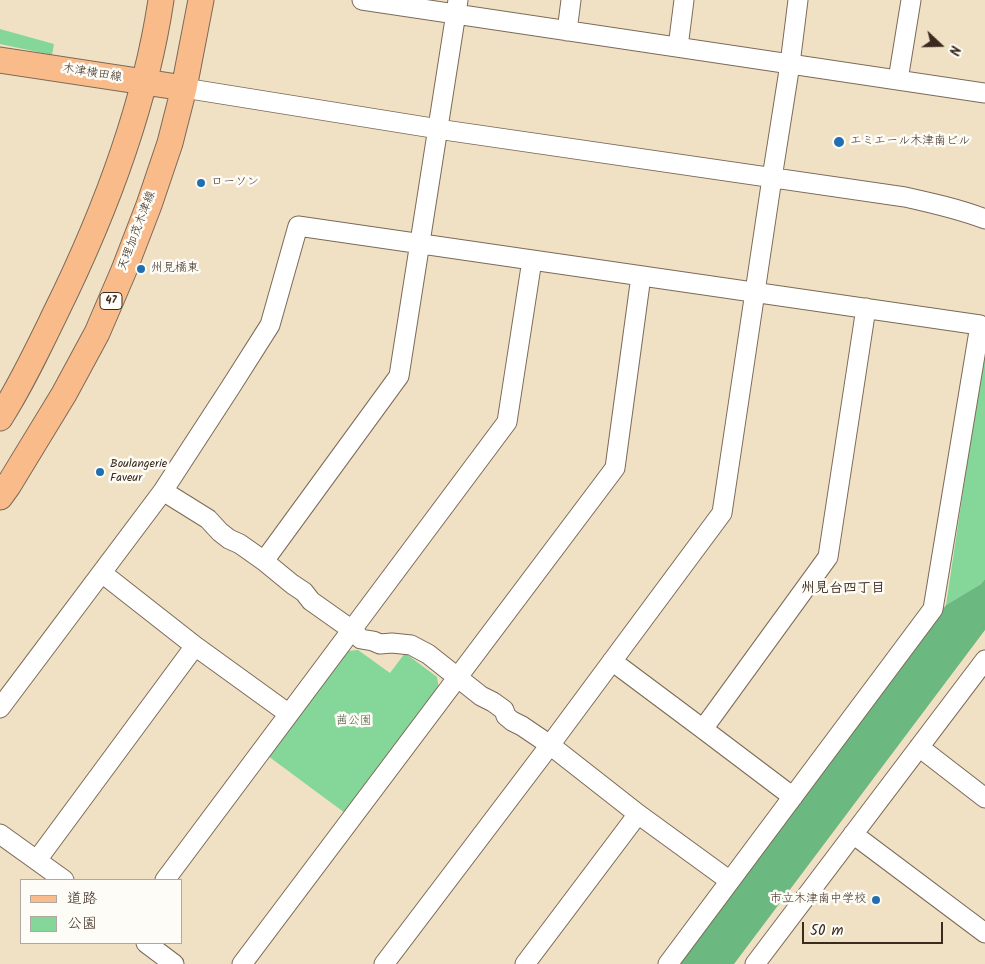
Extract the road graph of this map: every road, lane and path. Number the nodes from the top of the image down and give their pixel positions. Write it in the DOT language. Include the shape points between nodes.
graph roads {
  1 [pos="161,0"];
  2 [pos="201,0"];
  3 [pos="362,0"];
  4 [pos="571,0"];
  5 [pos="684,0"];
  6 [pos="798,0"];
  7 [pos="911,0"];
  8 [pos="457,7"];
  9 [pos="567,31"];
  10 [pos="678,47"];
  11 [pos="0,60"];
  12 [pos="790,64"];
  13 [pos="898,80"];
  14 [pos="144,83"];
  15 [pos="184,88"];
  16 [pos="985,93"];
  17 [pos="438,129"];
  18 [pos="772,178"];
  19 [pos="985,219"];
  20 [pos="420,243"];
  21 [pos="532,260"];
  22 [pos="641,276"];
  23 [pos="755,292"];
  24 [pos="866,308"];
  25 [pos="0,418"];
  26 [pos="163,491"];
  27 [pos="0,497"];
  28 [pos="264,561"];
  29 [pos="102,572"];
  30 [pos="352,630"];
  31 [pos="195,646"];
  32 [pos="985,660"];
  33 [pos="612,662"];
  34 [pos="458,678"];
  35 [pos="0,708"];
  36 [pos="289,714"];
  37 [pos="703,729"];
  38 [pos="550,745"];
  39 [pos="919,747"];
  40 [pos="793,797"];
  41 [pos="985,798"];
  42 [pos="638,814"];
  43 [pos="0,834"];
  44 [pos="854,834"];
  45 [pos="37,860"];
  46 [pos="63,879"];
  47 [pos="166,879"];
  48 [pos="730,881"];
  49 [pos="985,933"];
  50 [pos="147,944"];
  51 [pos="174,964"];
  52 [pos="242,964"];
  53 [pos="384,964"];
  54 [pos="526,964"];
  55 [pos="668,964"];
  56 [pos="755,964"];
  1 -- 14 [label="main road"];
  2 -- 15 [label="main road, 天理加茂木津線 / 47"];
  3 -- 8 [label="street"];
  4 -- 9 [label="street"];
  5 -- 10 [label="street"];
  6 -- 12 [label="street"];
  7 -- 13 [label="street"];
  8 -- 9 [label="street"];
  8 -- 17 [label="street"];
  9 -- 10 [label="street"];
  10 -- 12 [label="street"];
  11 -- 14 [label="main road, 木津横田線"];
  12 -- 13 [label="street"];
  12 -- 18 [label="street"];
  13 -- 16 [label="street"];
  14 -- 15 [label="main road, 木津横田線"];
  14 -- 25 [label="main road" via="131,128 88,244 46,334"];
  15 -- 17 [label="street"];
  15 -- 27 [label="main road, 天理加茂木津線 / 47" via="152,196 97,333 64,394"];
  17 -- 18 [label="street"];
  17 -- 20 [label="street"];
  18 -- 19 [label="street" via="904,197"];
  18 -- 23 [label="street"];
  20 -- 21 [label="street"];
  20 -- 26 [label="street" via="298,226 270,325"];
  20 -- 28 [label="street" via="399,376"];
  21 -- 22 [label="street"];
  21 -- 30 [label="street" via="507,422"];
  22 -- 23 [label="street"];
  22 -- 34 [label="street" via="615,468"];
  23 -- 24 [label="street"];
  23 -- 33 [label="street" via="722,513"];
  24 -- 37 [label="street" via="828,557"];
  24 -- 40 [label="street" via="980,325 933,609"];
  26 -- 28 [label="street" via="208,519 229,539"];
  26 -- 29 [label="street"];
  28 -- 30 [label="street"];
  29 -- 31 [label="street"];
  29 -- 35 [label="street"];
  30 -- 34 [label="street" via="361,639 380,644 411,645"];
  30 -- 36 [label="street"];
  31 -- 36 [label="street"];
  31 -- 45 [label="street"];
  32 -- 39 [label="street"];
  33 -- 37 [label="street"];
  33 -- 38 [label="street"];
  34 -- 38 [label="street" via="494,702 512,721"];
  34 -- 52 [label="street"];
  36 -- 47 [label="street"];
  37 -- 40 [label="street"];
  38 -- 42 [label="street"];
  38 -- 53 [label="street"];
  39 -- 41 [label="street"];
  39 -- 44 [label="street"];
  40 -- 48 [label="street"];
  42 -- 48 [label="street"];
  42 -- 54 [label="street"];
  43 -- 45 [label="street"];
  44 -- 49 [label="street"];
  44 -- 56 [label="street"];
  45 -- 46 [label="street"];
  48 -- 55 [label="street"];
  50 -- 51 [label="street"];
}
